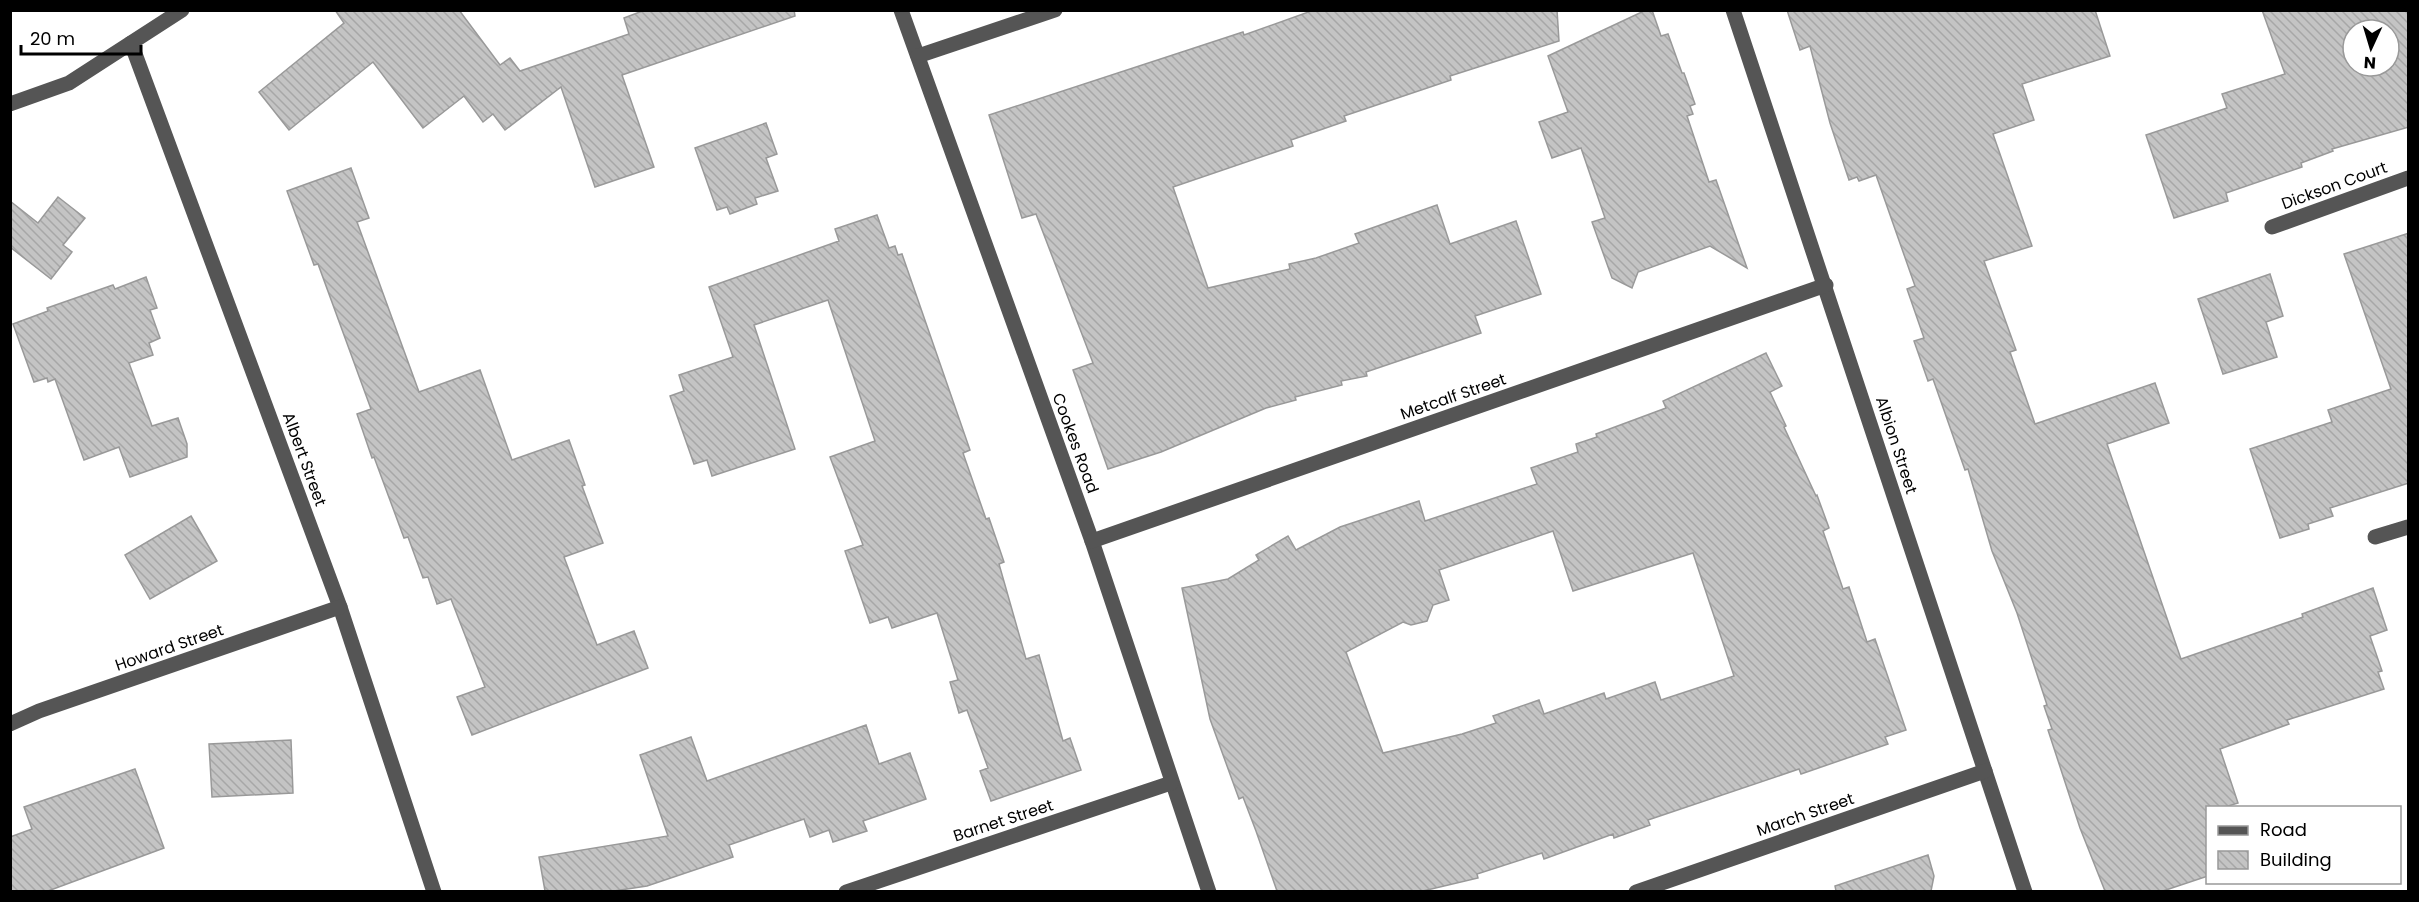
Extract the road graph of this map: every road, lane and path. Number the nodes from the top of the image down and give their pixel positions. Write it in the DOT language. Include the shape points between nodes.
graph roads {
  1 [pos="182,10"];
  2 [pos="901,10"];
  3 [pos="1055,10"];
  4 [pos="1733,10"];
  5 [pos="131,43"];
  6 [pos="918,56"];
  7 [pos="10,104"];
  8 [pos="2409,178"];
  9 [pos="2272,227"];
  10 [pos="1826,285"];
  11 [pos="2409,527"];
  12 [pos="2375,537"];
  13 [pos="1092,541"];
  14 [pos="340,607"];
  15 [pos="10,724"];
  16 [pos="1985,771"];
  17 [pos="1171,783"];
  18 [pos="434,891"];
  19 [pos="846,891"];
  20 [pos="1209,891"];
  21 [pos="1636,891"];
  22 [pos="2025,891"];
  1 -- 5 [label="street"];
  2 -- 6 [label="street, Cookes Road"];
  3 -- 6 [label="street"];
  4 -- 10 [label="street, Albion Street"];
  5 -- 7 [label="street" via="69,82"];
  5 -- 14 [label="street, Albert Street"];
  6 -- 13 [label="street, Cookes Road"];
  8 -- 9 [label="street, Dickson Court"];
  10 -- 13 [label="street, Metcalf Street"];
  10 -- 16 [label="street, Albion Street"];
  11 -- 12 [label="street"];
  13 -- 17 [label="street, Cookes Road"];
  14 -- 15 [label="street, Howard Street"];
  14 -- 18 [label="street, Albert Street"];
  16 -- 21 [label="street, March Street"];
  16 -- 22 [label="street, Albion Street"];
  17 -- 19 [label="street, Barnet Street"];
  17 -- 20 [label="street, Cookes Road"];
}
